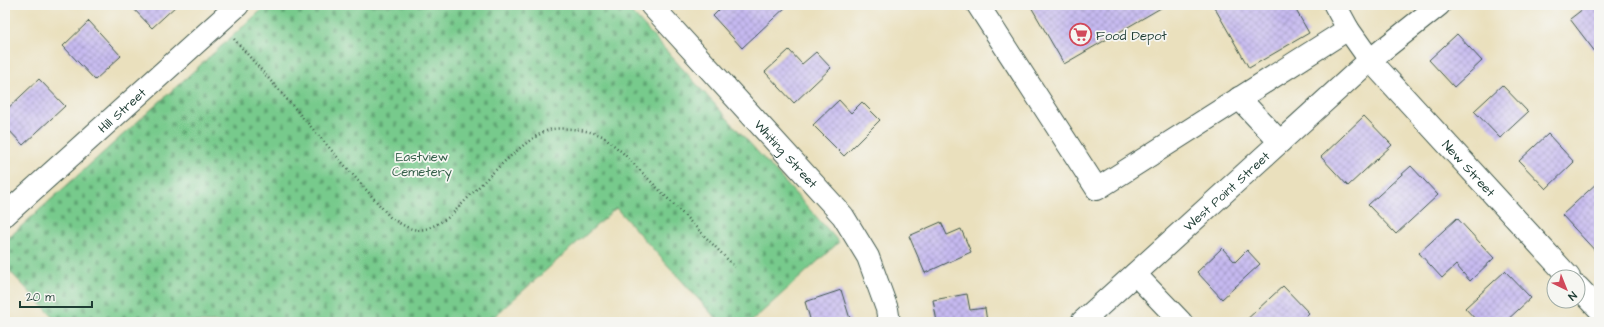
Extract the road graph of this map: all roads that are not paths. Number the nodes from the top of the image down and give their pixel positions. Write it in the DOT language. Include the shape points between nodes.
graph roads {
  1 [pos="238,5"];
  2 [pos="651,5"];
  3 [pos="978,5"];
  4 [pos="1334,5"];
  5 [pos="1439,5"];
  6 [pos="1348,29"];
  7 [pos="1370,60"];
  8 [pos="1239,98"];
  9 [pos="1280,142"];
  10 [pos="5,215"];
  11 [pos="1562,269"];
  12 [pos="1135,274"];
  13 [pos="1586,295"];
  14 [pos="1599,309"];
  15 [pos="889,322"];
  16 [pos="1082,322"];
  17 [pos="1181,322"];
  1 -- 10 [label="street, Hill Street"];
  2 -- 15 [label="street, Whiting Street" via="843,216 868,257 887,309"];
  3 -- 8 [label="street" via="1097,189"];
  4 -- 6 [label="street, New Street"];
  5 -- 7 [label="street, West Point Street"];
  6 -- 7 [label="street, New Street"];
  6 -- 8 [label="street"];
  7 -- 9 [label="street, West Point Street"];
  7 -- 11 [label="street, New Street"];
  8 -- 9 [label="street"];
  9 -- 12 [label="street, West Point Street"];
  12 -- 16 [label="street, West Point Street"];
  12 -- 17 [label="street"];
  13 -- 14 [label="street"];
}
